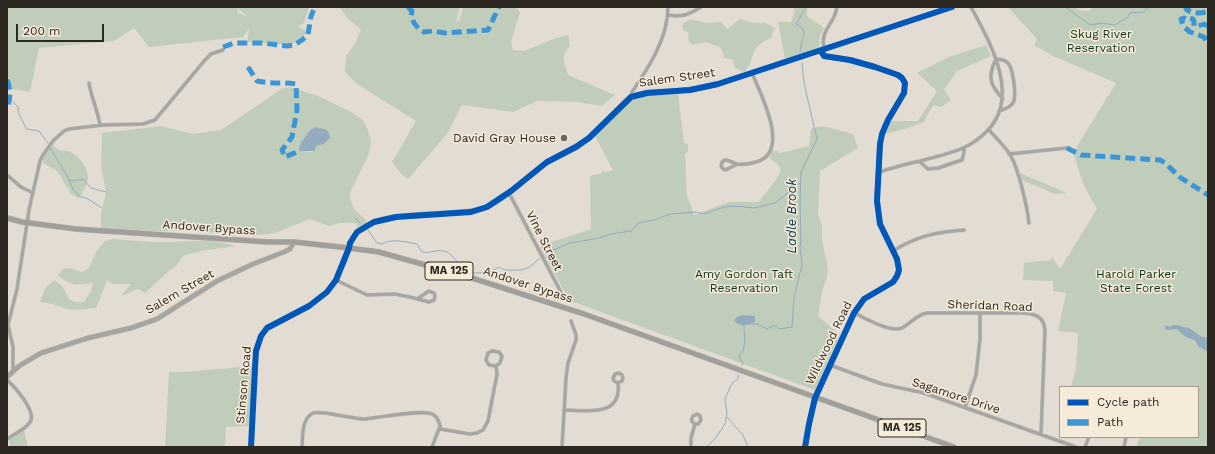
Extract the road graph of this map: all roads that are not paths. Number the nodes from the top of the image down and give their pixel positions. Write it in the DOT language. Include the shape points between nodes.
graph roads {
  1 [pos="668,7"];
  2 [pos="701,7"];
  3 [pos="838,7"];
  4 [pos="952,7"];
  5 [pos="971,7"];
  6 [pos="668,15"];
  7 [pos="223,50"];
  8 [pos="822,50"];
  9 [pos="996,59"];
  10 [pos="752,73"];
  11 [pos="89,83"];
  12 [pos="631,97"];
  13 [pos="1002,99"];
  14 [pos="999,111"];
  15 [pos="100,125"];
  16 [pos="989,130"];
  17 [pos="964,148"];
  18 [pos="1067,148"];
  19 [pos="1009,154"];
  20 [pos="919,161"];
  21 [pos="737,164"];
  22 [pos="879,172"];
  23 [pos="7,175"];
  24 [pos="33,193"];
  25 [pos="509,193"];
  26 [pos="7,218"];
  27 [pos="27,223"];
  28 [pos="1029,223"];
  29 [pos="964,230"];
  30 [pos="294,242"];
  31 [pos="350,248"];
  32 [pos="893,251"];
  33 [pos="336,280"];
  34 [pos="564,298"];
  35 [pos="417,299"];
  36 [pos="854,313"];
  37 [pos="980,313"];
  38 [pos="571,320"];
  39 [pos="830,365"];
  40 [pos="496,366"];
  41 [pos="13,371"];
  42 [pos="7,377"];
  43 [pos="7,380"];
  44 [pos="618,383"];
  45 [pos="815,398"];
  46 [pos="965,407"];
  47 [pos="564,410"];
  48 [pos="694,424"];
  49 [pos="440,429"];
  50 [pos="1041,434"];
  51 [pos="7,439"];
  52 [pos="251,447"];
  53 [pos="302,447"];
  54 [pos="432,447"];
  55 [pos="562,447"];
  56 [pos="691,447"];
  57 [pos="805,447"];
  58 [pos="954,447"];
  59 [pos="1076,447"];
  1 -- 6 [label="street"];
  2 -- 6 [label="street" via="686,16"];
  3 -- 8 [label="street" via="824,34"];
  4 -- 8 [label="street, Salem Street"];
  5 -- 9 [label="street"];
  6 -- 12 [label="street" via="654,58"];
  7 -- 15 [label="street" via="207,58 155,120 143,124"];
  8 -- 10 [label="street, Salem Street"];
  8 -- 22 [label="street, Wildwood Road" via="824,56 850,60 894,73 904,80 904,93 882,134"];
  9 -- 13 [label="street" via="1002,78"];
  9 -- 13 [label="street" via="991,70 991,81"];
  9 -- 14 [label="street" via="1005,61 1010,66 1015,93 1012,104"];
  10 -- 12 [label="street, Salem Street" via="702,88 647,92"];
  10 -- 21 [label="street" via="769,117 772,144 769,153 761,160"];
  11 -- 15 [label="street"];
  12 -- 25 [label="street, Salem Street" via="589,138 547,162"];
  13 -- 14 [label="street"];
  14 -- 16 [label="street"];
  15 -- 24 [label="street" via="69,129 56,137 42,157"];
  16 -- 17 [label="street"];
  16 -- 19 [label="street"];
  17 -- 20 [label="street"];
  17 -- 20 [label="street" via="964,155 960,161 938,168 928,169"];
  18 -- 19 [label="street"];
  19 -- 28 [label="street" via="1023,194"];
  20 -- 22 [label="street"];
  21 -- 21 [label="street" via="726,159 721,164 726,170"];
  22 -- 32 [label="street, Wildwood Road" via="878,216"];
  23 -- 24 [label="street"];
  24 -- 27 [label="street"];
  25 -- 31 [label="street, Salem Street" via="487,207 470,212 400,216 374,222 357,232 350,243"];
  25 -- 34 [label="street, Vine Street"];
  26 -- 27 [label="main road, Andover Bypass / MA 125"];
  27 -- 30 [label="main road, Andover Bypass / MA 125" via="84,230"];
  27 -- 41 [label="street" via="17,289 8,325 13,347"];
  29 -- 32 [label="street" via="922,236"];
  30 -- 31 [label="main road, Andover Bypass / MA 125"];
  30 -- 41 [label="street, Salem Street" via="290,249 218,281 157,319 48,350 34,356"];
  31 -- 33 [label="street, Stinson Road"];
  31 -- 45 [label="main road, Andover Bypass / MA 125" via="396,256 497,285"];
  32 -- 36 [label="street, Wildwood Road" via="899,273 895,279 864,299"];
  33 -- 35 [label="street" via="367,296 395,294"];
  33 -- 52 [label="street, Stinson Road" via="327,292 309,306 267,328 261,336 256,357"];
  35 -- 35 [label="street" via="428,292 433,292 435,296 431,302"];
  36 -- 37 [label="street, Sheridan Road" via="887,328 896,329 902,328 924,313"];
  36 -- 39 [label="street, Wildwood Road"];
  37 -- 46 [label="street" via="976,375"];
  37 -- 50 [label="street, Sheridan Road" via="1034,314 1044,323"];
  38 -- 47 [label="street" via="576,340 566,373"];
  39 -- 45 [label="street, Wildwood Road"];
  39 -- 46 [label="street, Sagamore Drive" via="882,384 916,391"];
  40 -- 40 [label="street" via="490,365 486,360 492,350 502,356"];
  40 -- 49 [label="street" via="488,421 483,430 470,434"];
  41 -- 42 [label="street, Salem Street"];
  43 -- 51 [label="street" via="22,397 32,419 28,425"];
  44 -- 47 [label="street" via="616,398 608,408"];
  45 -- 57 [label="street, Wildwood Road"];
  45 -- 58 [label="main road, Andover Bypass / MA 125"];
  46 -- 50 [label="street, Sagamore Drive"];
  47 -- 55 [label="street"];
  48 -- 56 [label="street"];
  49 -- 53 [label="street" via="438,419 428,413 364,419 317,412 310,415 306,421"];
  49 -- 54 [label="street"];
  50 -- 59 [label="street, Sagamore Drive"];
}
